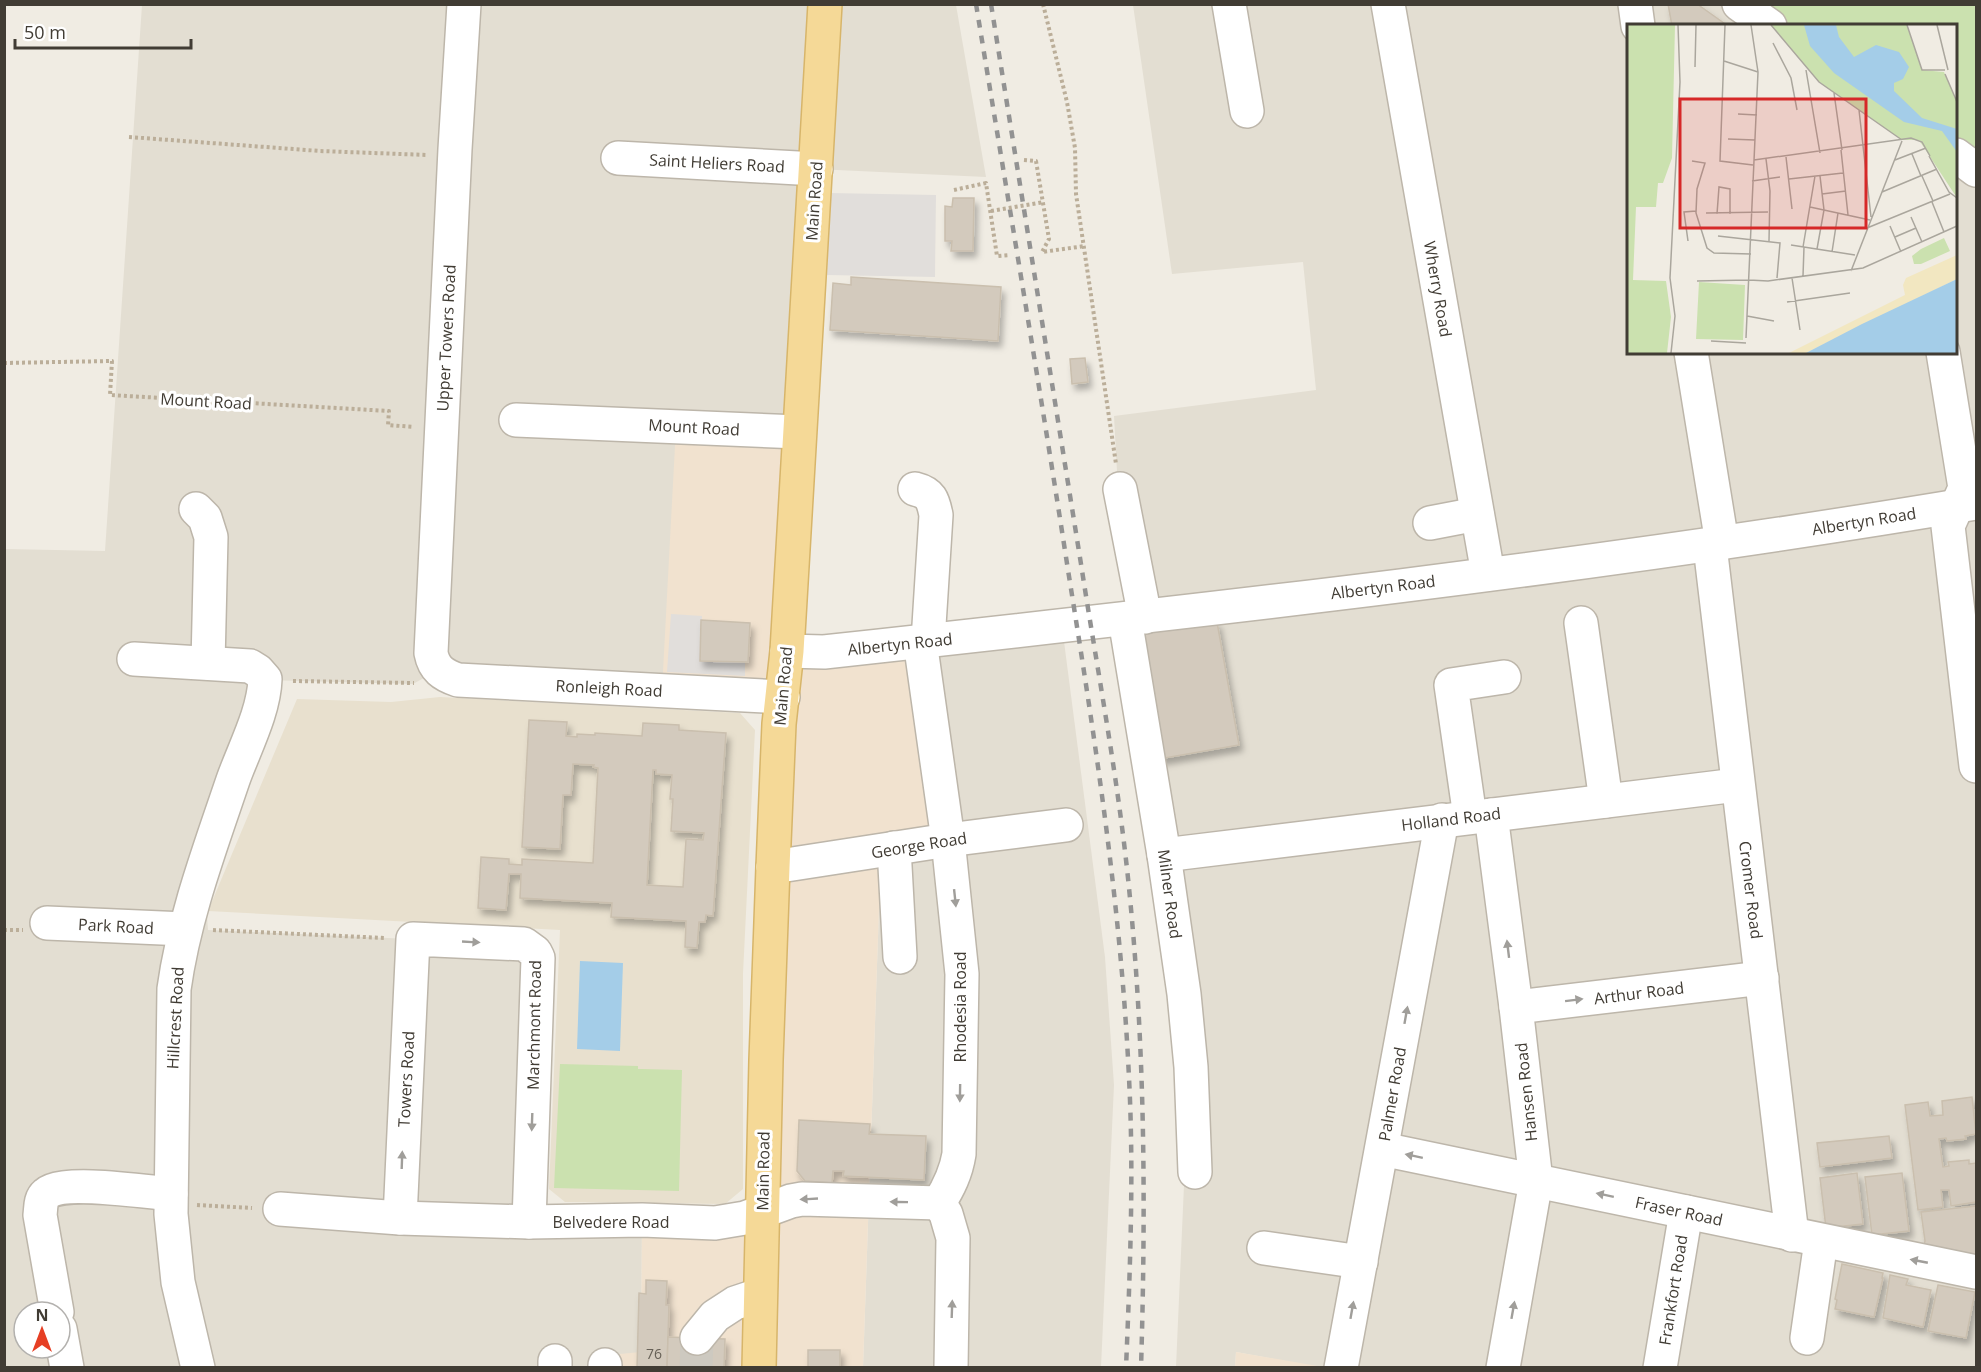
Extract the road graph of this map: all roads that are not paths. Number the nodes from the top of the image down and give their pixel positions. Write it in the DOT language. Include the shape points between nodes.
graph roads {
  1 [pos="464,4"];
  2 [pos="825,4"];
  3 [pos="1228,4"];
  4 [pos="1388,4"];
  5 [pos="1635,4"];
  6 [pos="1739,4"];
  7 [pos="1638,24"];
  8 [pos="1767,24"];
  9 [pos="1247,111"];
  10 [pos="1957,156"];
  11 [pos="618,158"];
  12 [pos="816,168"];
  13 [pos="1977,170"];
  14 [pos="1691,354"];
  15 [pos="1943,354"];
  16 [pos="516,420"];
  17 [pos="799,432"];
  18 [pos="915,489"];
  19 [pos="1120,489"];
  20 [pos="1967,504"];
  21 [pos="196,509"];
  22 [pos="1477,514"];
  23 [pos="1430,523"];
  24 [pos="1716,544"];
  25 [pos="1488,574"];
  26 [pos="1966,581"];
  27 [pos="1135,618"];
  28 [pos="1581,623"];
  29 [pos="924,641"];
  30 [pos="787,651"];
  31 [pos="134,659"];
  32 [pos="208,663"];
  33 [pos="428,676"];
  34 [pos="1504,677"];
  35 [pos="783,697"];
  36 [pos="1977,766"];
  37 [pos="1737,785"];
  38 [pos="1606,801"];
  39 [pos="1468,817"];
  40 [pos="1066,825"];
  41 [pos="948,840"];
  42 [pos="894,848"];
  43 [pos="1164,855"];
  44 [pos="773,867"];
  45 [pos="187,922"];
  46 [pos="47,923"];
  47 [pos="413,939"];
  48 [pos="900,957"];
  49 [pos="1762,978"];
  50 [pos="1516,1007"];
  51 [pos="1382,1149"];
  52 [pos="1196,1172"];
  53 [pos="1536,1181"];
  54 [pos="171,1194"];
  55 [pos="939,1203"];
  56 [pos="280,1209"];
  57 [pos="762,1211"];
  58 [pos="1686,1212"];
  59 [pos="400,1218"];
  60 [pos="529,1222"];
  61 [pos="1807,1238"];
  62 [pos="1264,1248"];
  63 [pos="1361,1262"];
  64 [pos="1977,1272"];
  65 [pos="759,1295"];
  66 [pos="55,1300"];
  67 [pos="697,1338"];
  68 [pos="1807,1338"];
  69 [pos="198,1368"];
  70 [pos="759,1368"];
  71 [pos="951,1368"];
  72 [pos="1341,1368"];
  73 [pos="1503,1368"];
  74 [pos="1660,1368"];
  1 -- 33 [label="street, Upper Towers Road" via="432,660"];
  2 -- 12 [label="main road, Main Road"];
  3 -- 9 [label="street"];
  4 -- 22 [label="street, Wherry Road"];
  5 -- 7 [label="street"];
  6 -- 8 [label="street"];
  10 -- 13 [label="street"];
  11 -- 12 [label="street, Saint Heliers Road"];
  12 -- 17 [label="main road, Main Road" via="821,203 819,248"];
  14 -- 24 [label="street, Cromer Road"];
  15 -- 20 [label="street"];
  16 -- 17 [label="street, Mount Road"];
  17 -- 30 [label="main road, Main Road"];
  18 -- 29 [label="street, Rhodesia Road" via="931,497 936,515"];
  19 -- 27 [label="street, Milner Road"];
  20 -- 24 [label="street, Albertyn Road"];
  20 -- 26 [label="street" via="1948,526"];
  21 -- 32 [label="street" via="205,518 211,537"];
  22 -- 23 [label="street"];
  22 -- 25 [label="street, Wherry Road"];
  24 -- 25 [label="street, Albertyn Road"];
  24 -- 37 [label="street, Cromer Road"];
  25 -- 27 [label="street, Albertyn Road"];
  26 -- 36 [label="street"];
  27 -- 29 [label="street, Albertyn Road"];
  27 -- 43 [label="street, Milner Road"];
  28 -- 38 [label="street"];
  29 -- 30 [label="street, Albertyn Road" via="824,652"];
  29 -- 41 [label="street, Rhodesia Road"];
  30 -- 35 [label="main road, Main Road"];
  31 -- 32 [label="street"];
  32 -- 45 [label="street, Hillcrest Road" via="250,666 265,680 265,691"];
  33 -- 35 [label="street, Ronleigh Road"];
  34 -- 39 [label="street, Hansen Road" via="1450,685"];
  35 -- 44 [label="main road, Main Road"];
  37 -- 38 [label="street, Holland Road"];
  37 -- 49 [label="street, Cromer Road"];
  38 -- 39 [label="street, Holland Road"];
  39 -- 43 [label="street, Holland Road"];
  50 -- 39 [label="street, Hansen Road, one-way"];
  51 -- 39 [label="street, Palmer Road, one-way"];
  40 -- 41 [label="street, George Road"];
  41 -- 42 [label="street, George Road"];
  41 -- 55 [label="street, Rhodesia Road, one-way" via="962,974 959,1142 956,1170"];
  42 -- 44 [label="street, George Road"];
  42 -- 48 [label="street"];
  43 -- 52 [label="street, Milner Road" via="1185,1004"];
  44 -- 57 [label="main road, Main Road"];
  45 -- 46 [label="street, Park Road"];
  45 -- 54 [label="street, Hillcrest Road" via="174,989"];
  59 -- 47 [label="street, Towers Road, one-way"];
  47 -- 60 [label="street, Marchmont Road, one-way" via="524,945 531,947 538,958"];
  50 -- 49 [label="street, Arthur Road, one-way"];
  49 -- 61 [label="street, Cromer Road"];
  50 -- 53 [label="street, Hansen Road"];
  53 -- 51 [label="street, Fraser Road, one-way"];
  51 -- 63 [label="street, Palmer Road"];
  58 -- 53 [label="street, Fraser Road, one-way"];
  73 -- 53 [label="street, Hansen Road, one-way"];
  54 -- 66 [label="street" via="80,1186 54,1189 45,1195 40,1215"];
  54 -- 69 [label="street, Hillcrest Road" via="178,1281"];
  55 -- 57 [label="street, Belvedere Road, one-way" via="816,1198"];
  71 -- 55 [label="street, one-way" via="953,1238"];
  56 -- 59 [label="street, Belvedere Road"];
  57 -- 60 [label="street, Belvedere Road" via="715,1223"];
  57 -- 65 [label="main road, Main Road"];
  58 -- 61 [label="street, Fraser Road"];
  58 -- 74 [label="street, Frankfort Road"];
  59 -- 60 [label="street, Belvedere Road"];
  64 -- 61 [label="street, Fraser Road, one-way"];
  61 -- 68 [label="street, Cromer Road"];
  62 -- 63 [label="street"];
  72 -- 63 [label="street, Palmer Road, one-way"];
  65 -- 67 [label="street" via="735,1303 715,1316"];
  65 -- 70 [label="main road, Main Road"];
}
